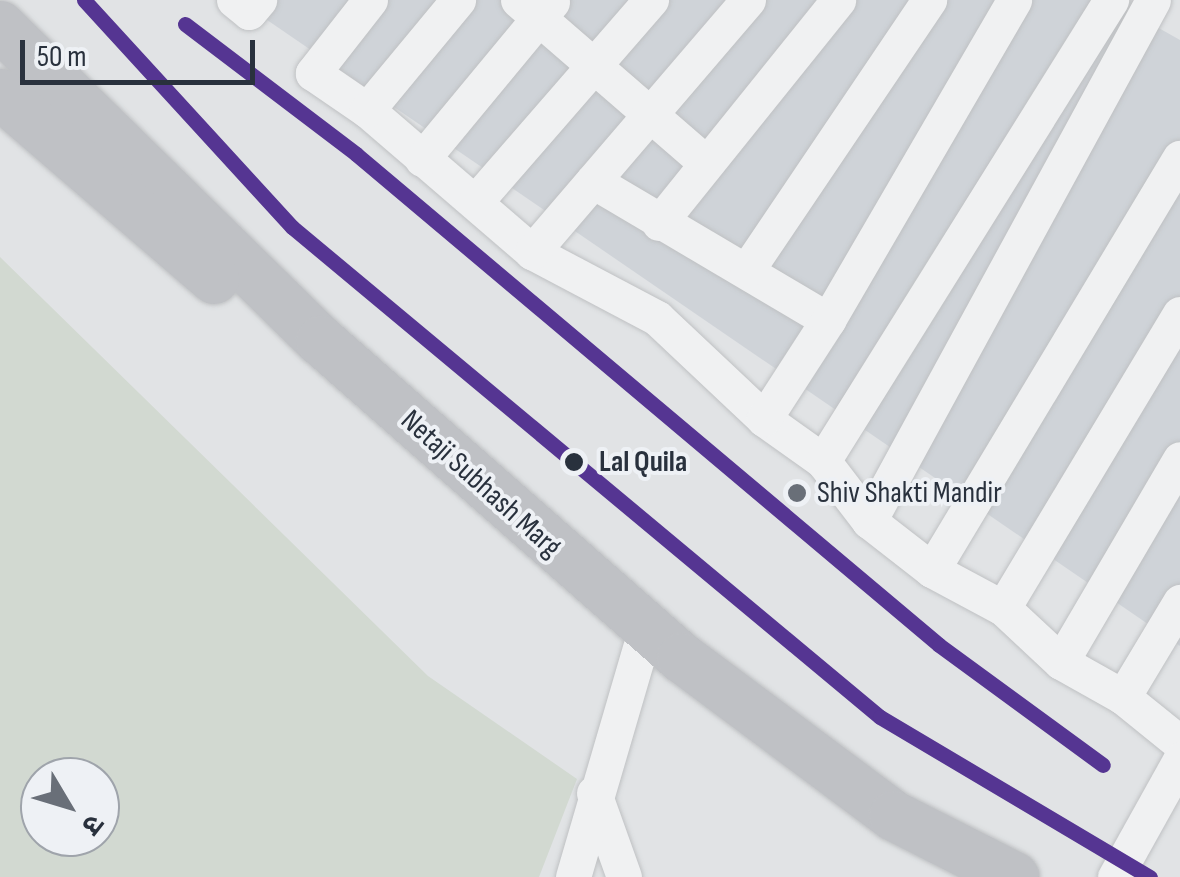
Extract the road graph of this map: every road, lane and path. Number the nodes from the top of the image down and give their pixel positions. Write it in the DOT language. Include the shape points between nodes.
graph roads {
  1 [pos="370,0"];
  2 [pos="458,0"];
  3 [pos="650,0"];
  4 [pos="748,0"];
  5 [pos="838,0"];
  6 [pos="929,0"];
  7 [pos="1014,0"];
  8 [pos="1111,0"];
  9 [pos="1156,0"];
  10 [pos="536,6"];
  11 [pos="1180,12"];
  12 [pos="0,26"];
  13 [pos="593,68"];
  14 [pos="0,94"];
  15 [pos="368,110"];
  16 [pos="649,115"];
  17 [pos="1180,158"];
  18 [pos="422,160"];
  19 [pos="706,162"];
  20 [pos="593,181"];
  21 [pos="476,202"];
  22 [pos="659,224"];
  23 [pos="532,252"];
  24 [pos="748,270"];
  25 [pos="1180,314"];
  26 [pos="828,320"];
  27 [pos="764,419"];
  28 [pos="1180,459"];
  29 [pos="824,461"];
  30 [pos="869,521"];
  31 [pos="932,570"];
  32 [pos="1180,602"];
  33 [pos="1003,608"];
  34 [pos="640,648"];
  35 [pos="1060,662"];
  36 [pos="1123,697"];
  37 [pos="1180,743"];
  38 [pos="1180,760"];
  39 [pos="594,794"];
  40 [pos="573,877"];
  41 [pos="624,877"];
  42 [pos="962,877"];
  43 [pos="1014,877"];
  44 [pos="1115,877"];
  1 -- 15 [label="street" via="313,73"];
  2 -- 15 [label="street"];
  3 -- 13 [label="street"];
  4 -- 16 [label="street"];
  5 -- 19 [label="street"];
  6 -- 24 [label="street"];
  7 -- 26 [label="street"];
  8 -- 29 [label="street"];
  9 -- 11 [label="street"];
  9 -- 30 [label="street"];
  10 -- 13 [label="street"];
  10 -- 18 [label="street"];
  12 -- 43 [label="main road, Netaji Subhash Marg" via="320,341 682,658 894,816"];
  13 -- 16 [label="street"];
  13 -- 21 [label="street"];
  14 -- 34 [label="main road, Netaji Subhash Marg"];
  15 -- 18 [label="street"];
  16 -- 19 [label="street"];
  16 -- 20 [label="street"];
  17 -- 31 [label="street"];
  18 -- 21 [label="street"];
  19 -- 22 [label="street"];
  20 -- 22 [label="street"];
  20 -- 23 [label="street"];
  21 -- 23 [label="street"];
  22 -- 24 [label="street"];
  23 -- 27 [label="street" via="658,318"];
  24 -- 26 [label="street"];
  25 -- 33 [label="street"];
  26 -- 27 [label="street"];
  27 -- 29 [label="street"];
  28 -- 35 [label="street"];
  29 -- 30 [label="street"];
  30 -- 31 [label="street"];
  31 -- 33 [label="street"];
  32 -- 36 [label="street"];
  33 -- 35 [label="street"];
  34 -- 39 [label="street"];
  34 -- 42 [label="main road, Netaji Subhash Marg" via="892,838"];
  35 -- 36 [label="street"];
  36 -- 37 [label="street"];
  38 -- 44 [label="street"];
  39 -- 40 [label="street"];
  39 -- 41 [label="street"];
}
